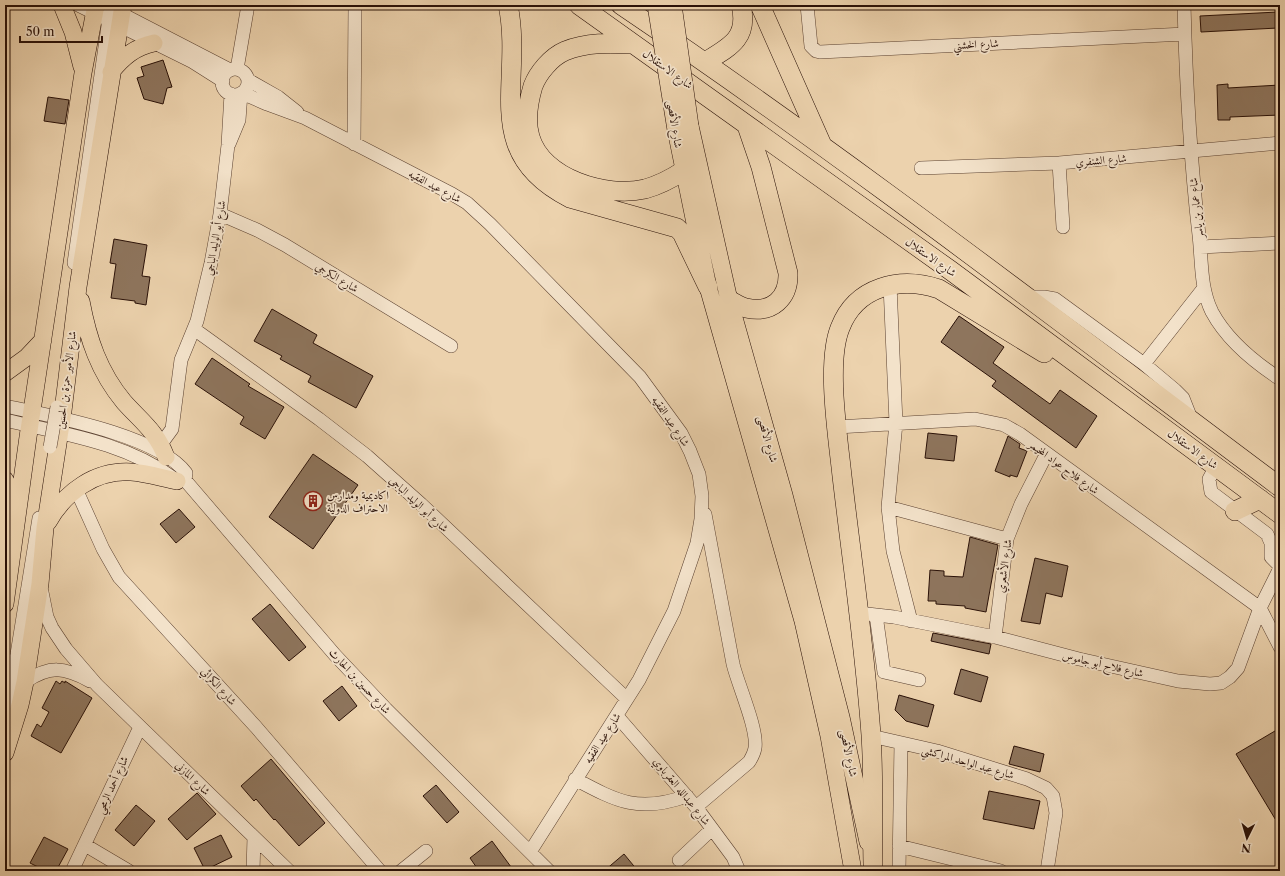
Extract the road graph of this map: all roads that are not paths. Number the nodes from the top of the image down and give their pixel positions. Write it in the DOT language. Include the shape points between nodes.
graph roads {
  1 [pos="62,5"];
  2 [pos="78,5"];
  3 [pos="248,5"];
  4 [pos="355,5"];
  5 [pos="508,5"];
  6 [pos="579,5"];
  7 [pos="621,5"];
  8 [pos="656,5"];
  9 [pos="673,5"];
  10 [pos="741,5"];
  11 [pos="760,5"];
  12 [pos="807,5"];
  13 [pos="1184,5"];
  14 [pos="111,12"];
  15 [pos="1185,34"];
  16 [pos="154,43"];
  17 [pos="634,44"];
  18 [pos="174,48"];
  19 [pos="705,62"];
  20 [pos="111,72"];
  21 [pos="83,73"];
  22 [pos="230,74"];
  23 [pos="248,80"];
  24 [pos="238,93"];
  25 [pos="305,118"];
  26 [pos="747,126"];
  27 [pos="683,128"];
  28 [pos="1280,143"];
  29 [pos="354,144"];
  30 [pos="822,147"];
  31 [pos="1190,152"];
  32 [pos="1059,163"];
  33 [pos="921,168"];
  34 [pos="683,171"];
  35 [pos="220,214"];
  36 [pos="1063,227"];
  37 [pos="1280,243"];
  38 [pos="1200,247"];
  39 [pos="890,285"];
  40 [pos="708,286"];
  41 [pos="78,287"];
  42 [pos="1203,289"];
  43 [pos="1027,297"];
  44 [pos="729,300"];
  45 [pos="194,329"];
  46 [pos="43,340"];
  47 [pos="451,346"];
  48 [pos="1144,364"];
  49 [pos="5,373"];
  50 [pos="1280,380"];
  51 [pos="1101,382"];
  52 [pos="5,406"];
  53 [pos="31,419"];
  54 [pos="5,420"];
  55 [pos="1192,421"];
  56 [pos="896,424"];
  57 [pos="57,427"];
  58 [pos="837,427"];
  59 [pos="164,450"];
  60 [pos="1046,455"];
  61 [pos="1216,466"];
  62 [pos="5,480"];
  63 [pos="181,481"];
  64 [pos="1280,486"];
  65 [pos="76,489"];
  66 [pos="702,496"];
  67 [pos="1260,499"];
  68 [pos="888,507"];
  69 [pos="17,508"];
  70 [pos="1235,511"];
  71 [pos="1280,514"];
  72 [pos="45,528"];
  73 [pos="1007,539"];
  74 [pos="1280,567"];
  75 [pos="40,584"];
  76 [pos="5,604"];
  77 [pos="1260,608"];
  78 [pos="867,614"];
  79 [pos="911,621"];
  80 [pos="996,637"];
  81 [pos="1280,647"];
  82 [pos="919,680"];
  83 [pos="25,682"];
  84 [pos="97,685"];
  85 [pos="627,699"];
  86 [pos="5,707"];
  87 [pos="617,716"];
  88 [pos="5,725"];
  89 [pos="140,727"];
  90 [pos="871,736"];
  91 [pos="901,743"];
  92 [pos="5,753"];
  93 [pos="575,779"];
  94 [pos="688,796"];
  95 [pos="696,807"];
  96 [pos="712,829"];
  97 [pos="254,838"];
  98 [pos="86,845"];
  99 [pos="899,846"];
  100 [pos="426,851"];
  101 [pos="530,852"];
  102 [pos="679,860"];
  103 [pos="873,867"];
  104 [pos="72,871"];
  105 [pos="129,871"];
  106 [pos="253,871"];
  107 [pos="289,871"];
  108 [pos="380,871"];
  109 [pos="401,871"];
  110 [pos="549,871"];
  111 [pos="739,871"];
  112 [pos="853,871"];
  113 [pos="899,871"];
  114 [pos="1001,871"];
  115 [pos="1047,871"];
  1 -- 21 [label="main road" via="73,32"];
  2 -- 14 [label="street"];
  3 -- 22 [label="street"];
  4 -- 29 [label="street"];
  5 -- 40 [label="highway" via="512,121 519,151 527,166 540,179 570,198 677,228 682,233"];
  6 -- 17 [label="highway, شارع الاستقلال"];
  7 -- 19 [label="highway, شارع الاستقلال"];
  8 -- 27 [label="main road, شارع الأقصى, bridge"];
  9 -- 27 [label="main road, شارع الأقصى, bridge"];
  10 -- 19 [label="highway" via="743,16 739,36 732,46"];
  11 -- 30 [label="highway"];
  12 -- 15 [label="street, شارع الخشني" via="811,46 816,52"];
  13 -- 15 [label="street, شاع عمار بن ياسر"];
  14 -- 16 [label="street"];
  14 -- 18 [label="street"];
  14 -- 20 [label="main road, شارع الأمير حمزة بن الحسين"];
  14 -- 21 [label="main road"];
  14 -- 57 [label="street" via="83,190"];
  15 -- 31 [label="street, شاع عمار بن ياسر"];
  16 -- 18 [label="street"];
  16 -- 20 [label="main road" via="130,52"];
  17 -- 26 [label="highway, شارع الاستقلال"];
  17 -- 34 [label="highway" via="606,42 583,45 563,52 544,68 535,82 529,99 527,117 530,138 542,157 556,172 599,189 644,189 664,183"];
  18 -- 22 [label="street" via="193,62"];
  19 -- 30 [label="highway, شارع الاستقلال"];
  20 -- 41 [label="main road, شارع الأمير حمزة بن الحسين"];
  21 -- 46 [label="main road"];
  22 -- 23 [label="street" via="244,72"];
  22 -- 24 [label="street" via="224,89"];
  23 -- 24 [label="street" via="247,87"];
  23 -- 25 [label="street, شارع عيد الفقيه" via="278,97"];
  24 -- 25 [label="street, شارع عيد الفقيه"];
  24 -- 35 [label="street, شارع أبو الوليد الباجي" via="228,145"];
  25 -- 29 [label="street, شارع عيد الفقيه"];
  26 -- 44 [label="highway" via="761,167 788,273 788,285 777,303 765,308 745,308"];
  26 -- 51 [label="highway, شارع الاستقلال" via="950,270"];
  27 -- 34 [label="main road, شارع الأقصى"];
  27 -- 44 [label="main road, شارع الأقصى"];
  28 -- 31 [label="street, شارع الشنفري"];
  29 -- 66 [label="street, شارع عيد الفقيه" via="452,194 467,203 490,224 640,377 681,433 699,474"];
  30 -- 43 [label="highway, شارع الاستقلال"];
  31 -- 32 [label="street, شارع الشنفري"];
  31 -- 38 [label="street, شاع عمار بن ياسر"];
  32 -- 33 [label="street, شارع الشنفري"];
  32 -- 36 [label="street"];
  34 -- 40 [label="main road, شارع الأقصى"];
  35 -- 45 [label="street, شارع أبو الوليد الباجي" via="211,263"];
  35 -- 47 [label="street, شارع الكرجي" via="285,245"];
  37 -- 38 [label="street"];
  38 -- 42 [label="street, شاع عمار بن ياسر"];
  39 -- 51 [label="highway" via="921,284 939,289 1070,369"];
  39 -- 56 [label="street"];
  39 -- 58 [label="highway" via="858,301 840,328 834,367"];
  40 -- 112 [label="main road, شارع الأقصى" via="804,621 829,736"];
  41 -- 57 [label="main road, شارع الأمير حمزة بن الحسين"];
  41 -- 59 [label="main road" via="89,338 102,369 121,398 154,432"];
  42 -- 48 [label="street"];
  42 -- 50 [label="street, شاع عمار بن ياسر" via="1212,311 1227,335"];
  43 -- 48 [label="street" via="1055,299"];
  43 -- 55 [label="highway, شارع الاستقلال"];
  44 -- 103 [label="main road, شارع الأقصى" via="784,495 839,709"];
  45 -- 59 [label="street, شارع أبو الوليد الباجي" via="180,360 172,429"];
  45 -- 85 [label="street, شارع أبو الوليد الباجي" via="366,456 421,504"];
  46 -- 49 [label="main road" via="27,358"];
  46 -- 53 [label="main road"];
  48 -- 55 [label="street" via="1183,398"];
  51 -- 61 [label="highway, شارع الاستقلال"];
  52 -- 53 [label="street"];
  53 -- 54 [label="street"];
  53 -- 57 [label="street, شارع حسين بن الحارث"];
  53 -- 69 [label="main road"];
  55 -- 64 [label="highway, شارع الاستقلال"];
  56 -- 58 [label="street, شارع فلاح عواد المخيمر"];
  56 -- 60 [label="street, شارع فلاح عواد المخيمر" via="975,419 992,422 1020,434"];
  56 -- 68 [label="street"];
  57 -- 59 [label="street, شارع حسين بن الحارث" via="129,438"];
  57 -- 63 [label="street, شارع حسين بن الحارث" via="128,453"];
  57 -- 72 [label="main road, شارع الأمير حمزة بن الحسين"];
  57 -- 86 [label="street" via="17,654"];
  57 -- 88 [label="street" via="17,683"];
  58 -- 78 [label="highway"];
  59 -- 63 [label="street, شارع حسين بن الحارث" via="185,472 186,476"];
  60 -- 73 [label="street, شارع الأشعري" via="1012,523"];
  60 -- 77 [label="street, شارع فلاح عواد المخيمر"];
  61 -- 67 [label="highway, شارع الاستقلال"];
  61 -- 70 [label="street" via="1208,479 1209,488 1214,496"];
  62 -- 69 [label="main road"];
  63 -- 65 [label="main road" via="123,472 103,475"];
  63 -- 101 [label="street, شارع حسين بن الحارث" via="335,655"];
  65 -- 72 [label="main road" via="54,512"];
  65 -- 108 [label="street, شارع الكراثي" via="103,549 120,577 256,727"];
  66 -- 85 [label="street, شارع عيد الفقيه" via="697,543 674,611"];
  66 -- 95 [label="street" via="733,664 755,735 755,747 749,762"];
  67 -- 70 [label="highway"];
  67 -- 71 [label="highway, شارع الاستقلال"];
  68 -- 73 [label="street"];
  68 -- 79 [label="street" via="893,551"];
  69 -- 76 [label="main road"];
  70 -- 74 [label="street" via="1269,536 1271,558"];
  72 -- 75 [label="main road, شارع الأمير حمزة بن الحسين"];
  73 -- 80 [label="street, شارع الأشعري"];
  74 -- 77 [label="street, شارع فلاح أبو جاموس"];
  75 -- 83 [label="main road, شارع الأمير حمزة بن الحسين"];
  75 -- 84 [label="street, شارع المازني" via="52,628 66,649"];
  77 -- 80 [label="street, شارع فلاح أبو جاموس" via="1238,668 1221,683 1178,681 1079,660"];
  77 -- 81 [label="street"];
  78 -- 79 [label="street, شارع فلاح أبو جاموس"];
  78 -- 82 [label="street" via="884,672"];
  78 -- 90 [label="highway"];
  79 -- 80 [label="street, شارع فلاح أبو جاموس"];
  83 -- 84 [label="street, شارع المازني" via="46,670 54,669 71,672"];
  83 -- 92 [label="main road, شارع الأمير حمزة بن الحسين"];
  84 -- 89 [label="street, شارع المازني"];
  85 -- 87 [label="street, شارع عيد الفقيه"];
  87 -- 93 [label="street, شارع عيد الفقيه"];
  87 -- 94 [label="street, شارع عبدالله العقرباوي"];
  89 -- 97 [label="street, شارع المازني"];
  89 -- 98 [label="street, شارع أحمد الرمحي"];
  90 -- 91 [label="street, شارع عبد الواحد المراكشي"];
  90 -- 103 [label="highway"];
  91 -- 99 [label="street"];
  91 -- 115 [label="street, شارع عبد الواحد المراكشي" via="1040,784 1053,796 1056,813"];
  93 -- 94 [label="street" via="618,801 635,805 672,801"];
  93 -- 101 [label="street, شارع عيد الفقيه"];
  94 -- 95 [label="street, شارع عبدالله العقرباوي"];
  95 -- 96 [label="street, شارع عبدالله العقرباوي"];
  96 -- 102 [label="street"];
  96 -- 111 [label="street, شارع عبدالله العقرباوي" via="733,857"];
  97 -- 106 [label="street"];
  97 -- 107 [label="street, شارع المازني"];
  98 -- 104 [label="street, شارع أحمد الرمحي"];
  98 -- 105 [label="street"];
  99 -- 113 [label="street"];
  99 -- 114 [label="street"];
  100 -- 109 [label="street"];
  101 -- 110 [label="street, شارع حسين بن الحارث"];
}
